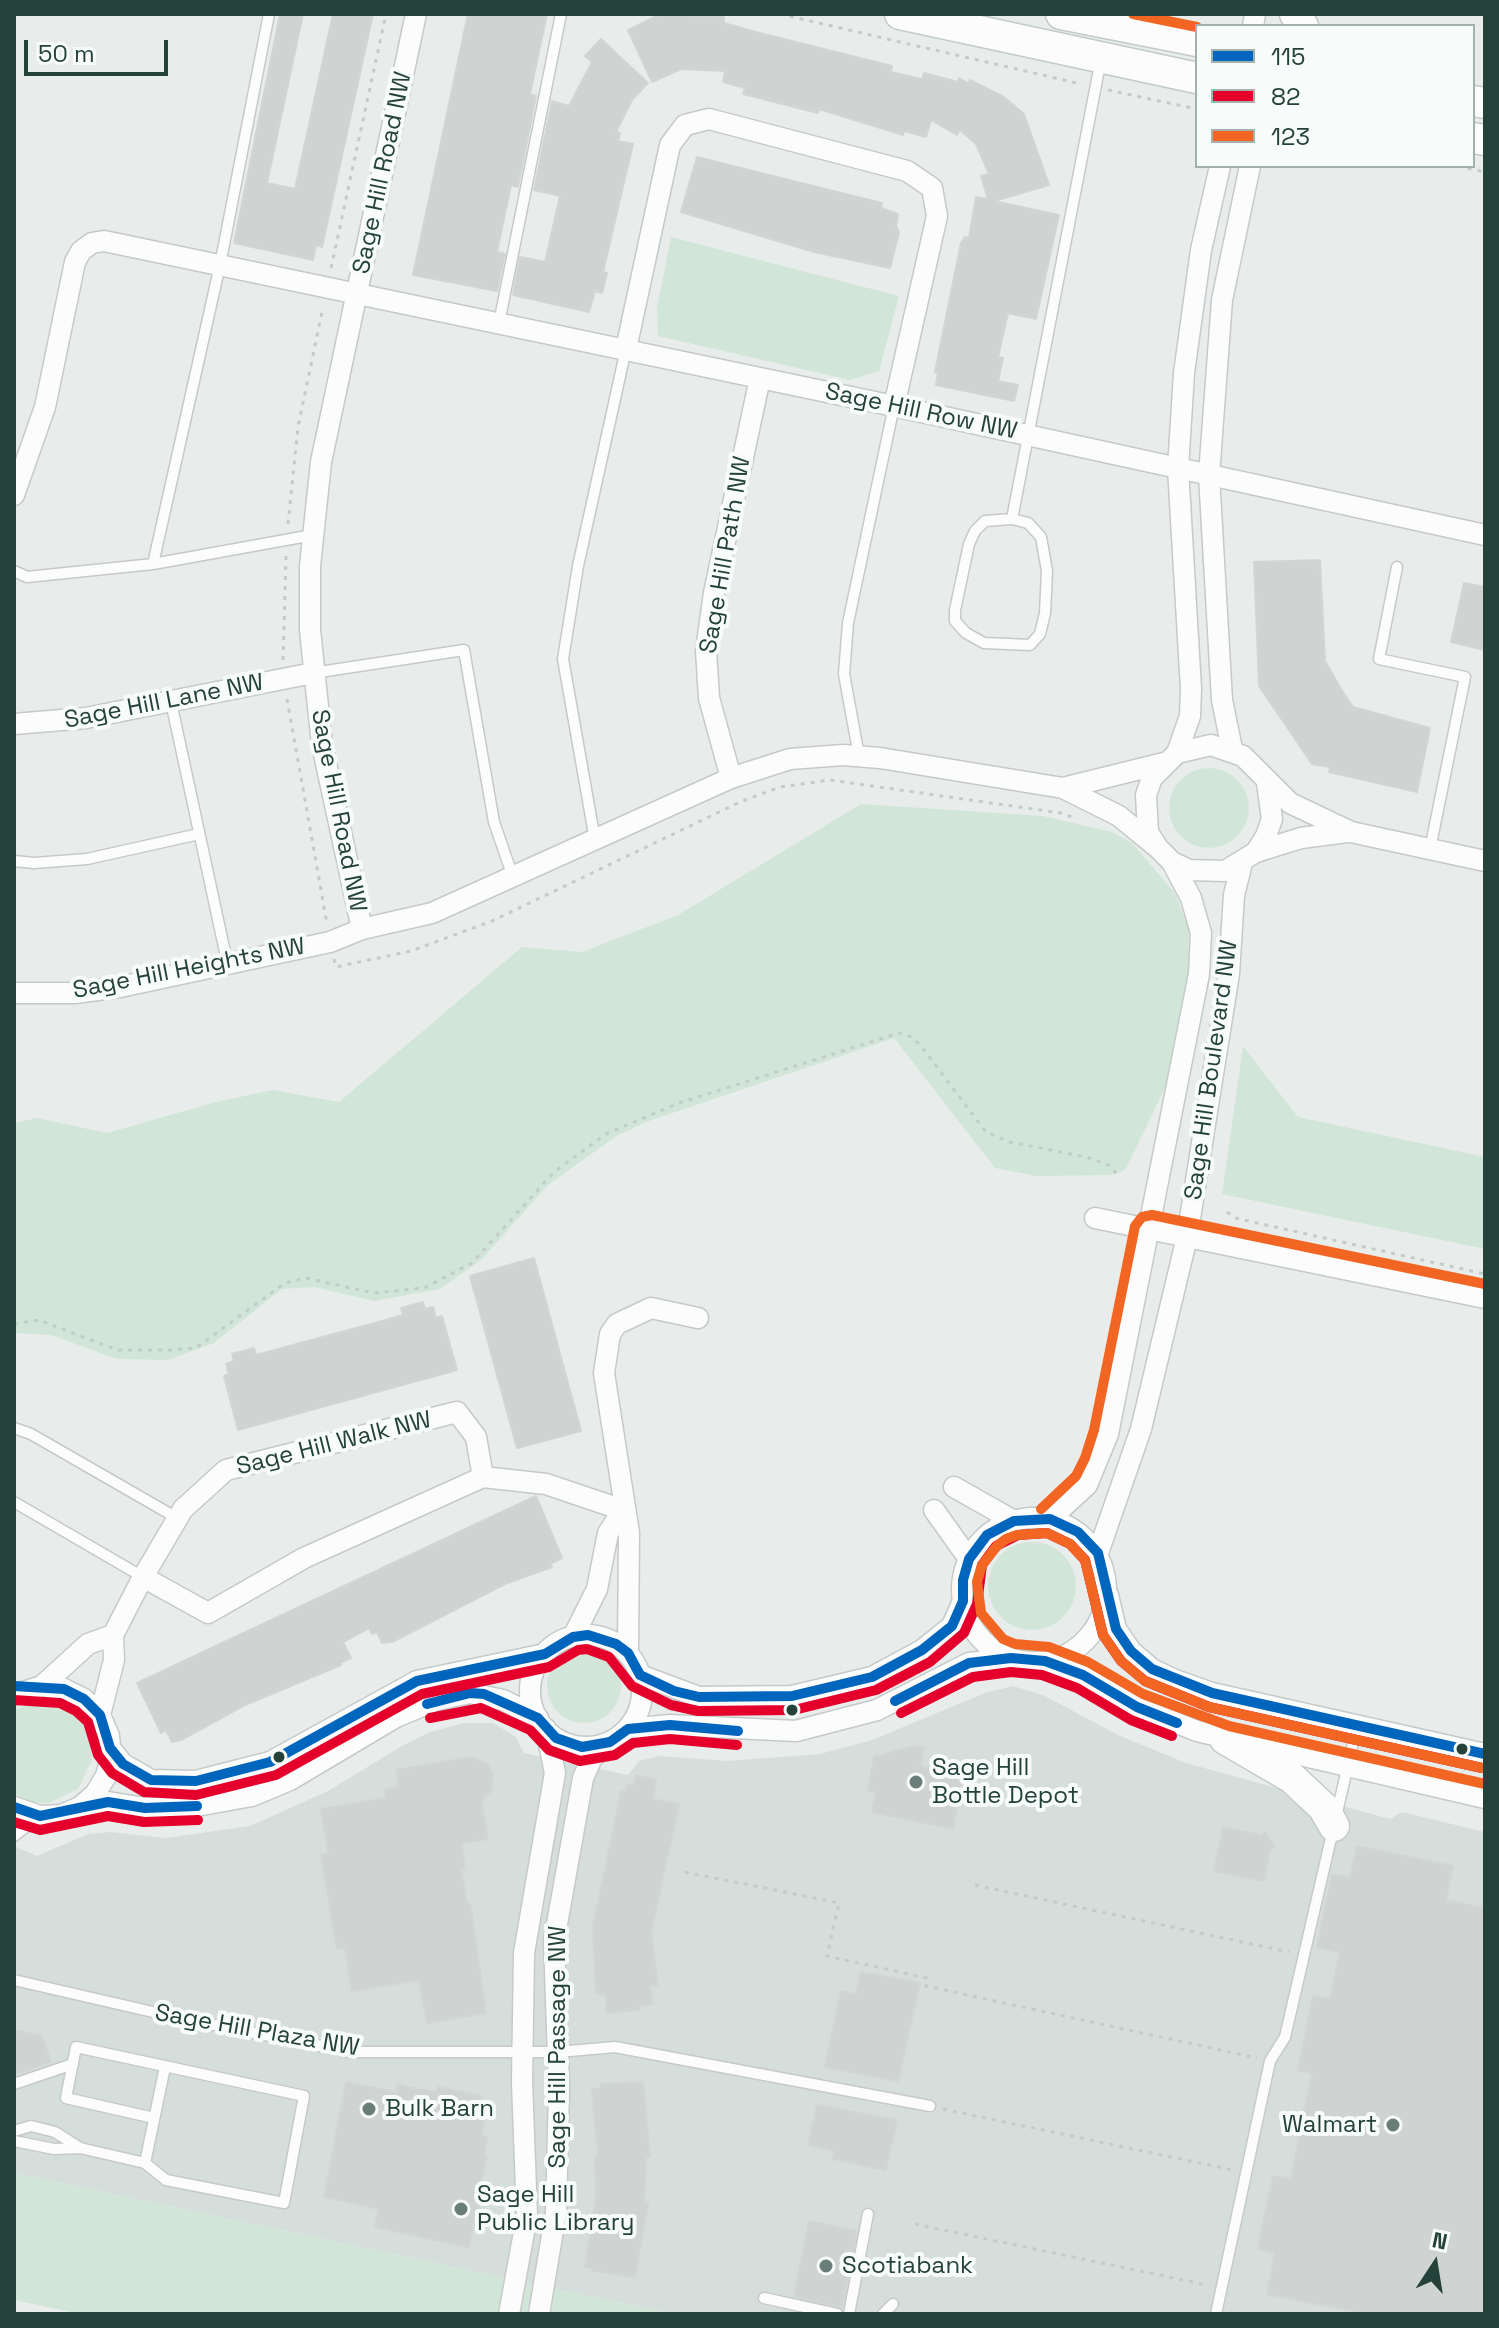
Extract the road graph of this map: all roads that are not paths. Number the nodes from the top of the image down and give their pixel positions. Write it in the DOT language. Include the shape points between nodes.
graph roads {
  1 [pos="269,14"];
  2 [pos="416,14"];
  3 [pos="561,14"];
  4 [pos="900,14"];
  5 [pos="1061,14"];
  6 [pos="1195,41"];
  7 [pos="1101,57"];
  8 [pos="1195,78"];
  9 [pos="1220,168"];
  10 [pos="1250,168"];
  11 [pos="220,265"];
  12 [pos="357,292"];
  13 [pos="499,323"];
  14 [pos="626,349"];
  15 [pos="760,378"];
  16 [pos="894,406"];
  17 [pos="1028,435"];
  18 [pos="1178,468"];
  19 [pos="1209,475"];
  20 [pos="14,495"];
  21 [pos="1012,519"];
  22 [pos="313,535"];
  23 [pos="1485,535"];
  24 [pos="153,564"];
  25 [pos="1397,567"];
  26 [pos="14,571"];
  27 [pos="313,673"];
  28 [pos="171,702"];
  29 [pos="14,724"];
  30 [pos="1232,749"];
  31 [pos="859,756"];
  32 [pos="1171,758"];
  33 [pos="731,778"];
  34 [pos="1267,783"];
  35 [pos="1063,788"];
  36 [pos="1351,832"];
  37 [pos="199,834"];
  38 [pos="595,840"];
  39 [pos="1430,849"];
  40 [pos="1165,855"];
  41 [pos="1249,858"];
  42 [pos="14,861"];
  43 [pos="1485,861"];
  44 [pos="513,878"];
  45 [pos="362,929"];
  46 [pos="228,966"];
  47 [pos="14,993"];
  48 [pos="1095,1218"];
  49 [pos="1149,1229"];
  50 [pos="1187,1237"];
  51 [pos="1485,1298"];
  52 [pos="698,1318"];
  53 [pos="14,1428"];
  54 [pos="483,1477"];
  55 [pos="954,1487"];
  56 [pos="14,1502"];
  57 [pos="623,1510"];
  58 [pos="934,1510"];
  59 [pos="177,1518"];
  60 [pos="1050,1519"];
  61 [pos="1014,1521"];
  62 [pos="1098,1553"];
  63 [pos="969,1559"];
  64 [pos="143,1577"];
  65 [pos="1106,1588"];
  66 [pos="963,1601"];
  67 [pos="113,1635"];
  68 [pos="573,1637"];
  69 [pos="628,1653"];
  70 [pos="545,1654"];
  71 [pos="1011,1658"];
  72 [pos="1045,1661"];
  73 [pos="640,1675"];
  74 [pos="25,1689"];
  75 [pos="100,1715"];
  76 [pos="542,1724"];
  77 [pos="1357,1726"];
  78 [pos="628,1729"];
  79 [pos="1225,1739"];
  80 [pos="610,1742"];
  81 [pos="110,1748"];
  82 [pos="1485,1754"];
  83 [pos="1347,1768"];
  84 [pos="1485,1798"];
  85 [pos="14,1807"];
  86 [pos="80,1807"];
  87 [pos="40,1816"];
  88 [pos="1334,1826"];
  89 [pos="14,1836"];
  90 [pos="14,1980"];
  91 [pos="522,2052"];
  92 [pos="558,2052"];
  93 [pos="73,2064"];
  94 [pos="165,2067"];
  95 [pos="14,2084"];
  96 [pos="930,2106"];
  97 [pos="154,2118"];
  98 [pos="14,2131"];
  99 [pos="14,2141"];
  100 [pos="80,2148"];
  101 [pos="145,2163"];
  102 [pos="868,2214"];
  103 [pos="764,2298"];
  104 [pos="893,2304"];
  105 [pos="509,2314"];
  106 [pos="539,2314"];
  107 [pos="837,2314"];
  108 [pos="849,2314"];
  109 [pos="883,2314"];
  110 [pos="1216,2314"];
  1 -- 11 [label="lane"];
  2 -- 12 [label="street, Sage Hill Road NW"];
  3 -- 13 [label="lane"];
  4 -- 7 [label="street"];
  5 -- 6 [label="street"];
  7 -- 8 [label="street"];
  7 -- 17 [label="lane"];
  9 -- 18 [label="street" via="1192,309"];
  10 -- 19 [label="street" via="1222,300"];
  11 -- 12 [label="street"];
  11 -- 20 [label="street" via="104,241 81,251 42,419"];
  11 -- 24 [label="lane"];
  12 -- 13 [label="street, Sage Hill Row NW"];
  12 -- 22 [label="street, Sage Hill Road NW" via="321,462"];
  13 -- 14 [label="street, Sage Hill Row NW"];
  14 -- 15 [label="street, Sage Hill Row NW"];
  14 -- 16 [label="street" via="670,145 685,125 709,119 907,171 932,188 937,216"];
  14 -- 38 [label="lane" via="563,659"];
  15 -- 16 [label="street, Sage Hill Row NW"];
  15 -- 33 [label="street, Sage Hill Path NW" via="706,650 711,712"];
  16 -- 17 [label="street, Sage Hill Row NW"];
  16 -- 31 [label="lane" via="848,623 844,674"];
  17 -- 18 [label="street, Sage Hill Row NW"];
  17 -- 21 [label="lane"];
  18 -- 19 [label="street, Sage Hill Row NW"];
  18 -- 32 [label="street" via="1191,689 1190,716"];
  19 -- 23 [label="street, Sage Hill Row NW"];
  19 -- 30 [label="street" via="1222,700"];
  21 -- 21 [label="lane" via="985,521 975,531 955,621 984,643 1030,645 1040,634 1045,613 1047,571 1041,537 1028,523"];
  22 -- 24 [label="lane"];
  22 -- 27 [label="street, Sage Hill Road NW"];
  24 -- 26 [label="lane" via="27,577"];
  25 -- 39 [label="lane" via="1379,659 1465,677"];
  27 -- 28 [label="street, Sage Hill Lane NW"];
  27 -- 44 [label="lane" via="464,650 494,822"];
  27 -- 45 [label="street, Sage Hill Road NW" via="322,745"];
  28 -- 29 [label="street, Sage Hill Lane NW" via="49,724"];
  28 -- 37 [label="lane"];
  30 -- 32 [label="street" via="1211,745"];
  30 -- 34 [label="street"];
  31 -- 33 [label="street, Sage Hill Road NW" via="790,759"];
  31 -- 35 [label="street, Sage Hill Road NW"];
  32 -- 35 [label="street, Sage Hill Road NW"];
  32 -- 40 [label="street" via="1152,778 1146,795 1148,832"];
  33 -- 38 [label="street, Sage Hill Road NW"];
  34 -- 36 [label="street" via="1290,803"];
  34 -- 41 [label="street" via="1272,819"];
  35 -- 40 [label="street, Sage Hill Road NW" via="1119,816"];
  36 -- 39 [label="street"];
  36 -- 41 [label="street" via="1301,838"];
  37 -- 42 [label="lane" via="87,859"];
  37 -- 46 [label="lane"];
  38 -- 44 [label="street, Sage Hill Road NW"];
  39 -- 43 [label="street"];
  40 -- 41 [label="street" via="1207,873"];
  40 -- 49 [label="street, Sage Hill Boulevard NW" via="1191,898 1201,933 1199,974"];
  41 -- 50 [label="street, Sage Hill Boulevard NW" via="1234,895 1229,974"];
  44 -- 45 [label="street, Sage Hill Road NW" via="432,913"];
  45 -- 46 [label="street, Sage Hill Heights NW" via="330,942"];
  46 -- 47 [label="street, Sage Hill Heights NW" via="75,993"];
  48 -- 49 [label="street"];
  49 -- 50 [label="street"];
  49 -- 60 [label="street, Sage Hill Boulevard NW" via="1108,1434 1087,1485"];
  50 -- 51 [label="street"];
  50 -- 62 [label="street, Sage Hill Boulevard NW" via="1141,1429"];
  52 -- 57 [label="street" via="651,1308 617,1324 610,1334 604,1373"];
  53 -- 59 [label="lane"];
  54 -- 57 [label="street" via="546,1484"];
  54 -- 59 [label="street, Sage Hill Walk NW" via="476,1437 457,1412 226,1470"];
  54 -- 64 [label="street" via="304,1558 208,1613"];
  55 -- 61 [label="street"];
  56 -- 64 [label="lane"];
  57 -- 68 [label="street" via="608,1533 597,1589"];
  57 -- 69 [label="street" via="629,1533"];
  58 -- 63 [label="street"];
  59 -- 64 [label="street, Sage Hill Walk NW"];
  60 -- 61 [label="street"];
  60 -- 62 [label="street" via="1078,1532"];
  61 -- 63 [label="street" via="987,1535"];
  62 -- 65 [label="street"];
  63 -- 66 [label="street"];
  64 -- 67 [label="street, Sage Hill Walk NW"];
  65 -- 72 [label="street" via="1100,1618 1082,1643"];
  65 -- 77 [label="street" via="1116,1629 1152,1669 1212,1693"];
  66 -- 71 [label="street" via="979,1636"];
  66 -- 73 [label="street" via="952,1626 922,1650 872,1677 792,1696 699,1697"];
  67 -- 74 [label="street" via="88,1644"];
  67 -- 75 [label="street, Sage Hill Walk NW" via="114,1660"];
  68 -- 69 [label="street" via="603,1638"];
  68 -- 70 [label="street"];
  69 -- 73 [label="street"];
  70 -- 76 [label="street" via="531,1685"];
  70 -- 81 [label="street" via="417,1681 270,1762 196,1781 151,1780 123,1764"];
  71 -- 72 [label="street"];
  71 -- 78 [label="street" via="969,1663 877,1710 796,1731 670,1725"];
  72 -- 79 [label="street" via="1083,1675 1137,1707"];
  73 -- 78 [label="street" via="641,1704"];
  74 -- 75 [label="street" via="64,1689"];
  75 -- 81 [label="street"];
  76 -- 80 [label="street" via="556,1738 582,1747"];
  76 -- 86 [label="street" via="503,1700 470,1693 396,1717 290,1780 252,1796 191,1807 108,1802"];
  76 -- 91 [label="street, Sage Hill Passage NW" via="555,1773 524,1953"];
  77 -- 82 [label="street"];
  77 -- 83 [label="lane"];
  78 -- 80 [label="street"];
  79 -- 83 [label="street"];
  79 -- 88 [label="street" via="1292,1778 1323,1807"];
  80 -- 92 [label="street, Sage Hill Passage NW" via="592,1758 583,1778 554,1941"];
  81 -- 86 [label="street" via="106,1776"];
  83 -- 84 [label="street"];
  83 -- 88 [label="lane"];
  85 -- 87 [label="street"];
  86 -- 87 [label="street"];
  87 -- 89 [label="lane"];
  88 -- 110 [label="lane" via="1285,2037 1270,2061"];
  90 -- 91 [label="lane, Sage Hill Plaza NW" via="351,2052"];
  91 -- 92 [label="lane, Sage Hill Plaza NW"];
  91 -- 105 [label="street, Sage Hill Passage NW" via="527,2216"];
  92 -- 96 [label="lane, Sage Hill Plaza NW" via="615,2047"];
  92 -- 106 [label="street, Sage Hill Passage NW" via="556,2212"];
  93 -- 94 [label="lane" via="76,2047"];
  93 -- 95 [label="lane"];
  93 -- 97 [label="lane" via="66,2098"];
  94 -- 97 [label="lane"];
  94 -- 101 [label="lane" via="304,2096 284,2203 166,2180"];
  97 -- 101 [label="lane"];
  98 -- 100 [label="lane" via="43,2129"];
  99 -- 100 [label="lane"];
  100 -- 101 [label="lane"];
  102 -- 108 [label="lane"];
  103 -- 107 [label="lane"];
  104 -- 109 [label="lane"];
}
